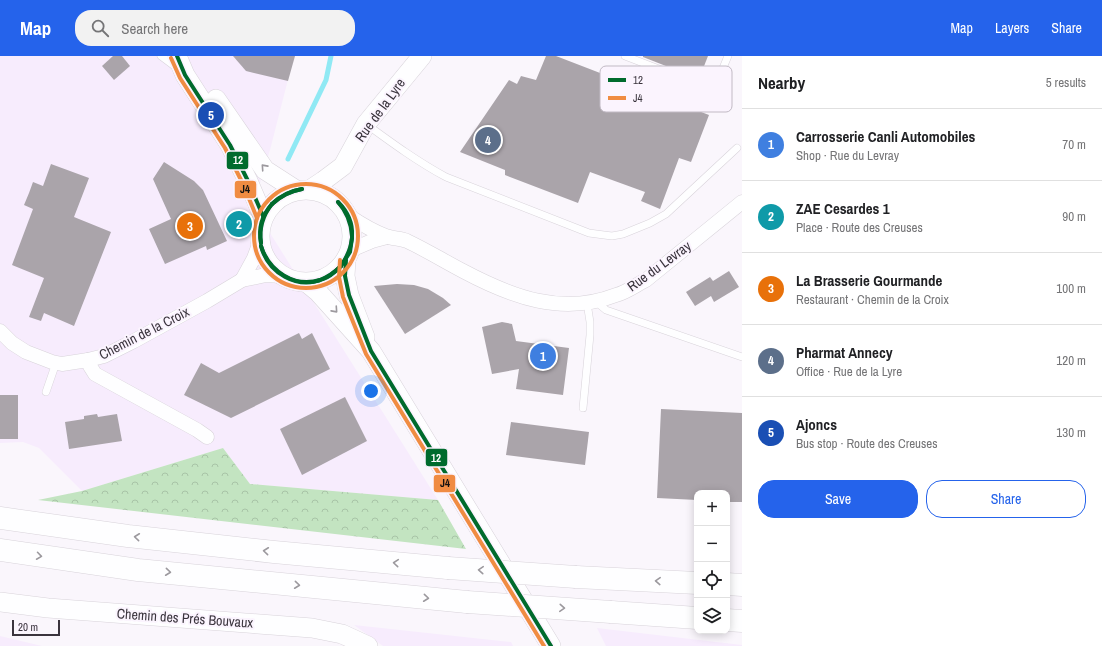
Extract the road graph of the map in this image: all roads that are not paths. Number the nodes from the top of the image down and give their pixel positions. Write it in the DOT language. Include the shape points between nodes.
graph roads {
  1 [pos="161,56"];
  2 [pos="177,56"];
  3 [pos="183,56"];
  4 [pos="422,56"];
  5 [pos="626,56"];
  6 [pos="728,56"];
  7 [pos="652,66"];
  8 [pos="724,66"];
  9 [pos="185,75"];
  10 [pos="366,124"];
  11 [pos="737,148"];
  12 [pos="343,166"];
  13 [pos="303,189"];
  14 [pos="742,202"];
  15 [pos="344,209"];
  16 [pos="264,216"];
  17 [pos="387,237"];
  18 [pos="260,242"];
  19 [pos="348,255"];
  20 [pos="282,276"];
  21 [pos="242,280"];
  22 [pos="307,282"];
  23 [pos="593,302"];
  24 [pos="0,331"];
  25 [pos="371,351"];
  26 [pos="742,357"];
  27 [pos="88,360"];
  28 [pos="56,362"];
  29 [pos="46,392"];
  30 [pos="583,408"];
  31 [pos="207,437"];
  32 [pos="0,518"];
  33 [pos="0,550"];
  34 [pos="694,583"];
  35 [pos="730,584"];
  36 [pos="742,585"];
  37 [pos="0,602"];
  38 [pos="694,618"];
  39 [pos="730,620"];
  40 [pos="742,621"];
  41 [pos="368,646"];
  42 [pos="551,646"];
  1 -- 9 [label="lane"];
  2 -- 9 [label="main road"];
  13 -- 3 [label="main road, one-way" via="265,170 195,67"];
  4 -- 10 [label="main road, Rue de la Lyre"];
  5 -- 7 [label="lane"];
  6 -- 8 [label="lane"];
  9 -- 16 [label="main road" via="230,146"];
  10 -- 11 [label="lane" via="446,177 589,233 604,236 623,234 666,214"];
  10 -- 12 [label="main road, Rue de la Lyre"];
  12 -- 13 [label="main road, Rue de la Lyre" via="323,181"];
  12 -- 15 [label="main road, Rue de la Lyre"];
  13 -- 15 [label="main road" via="326,193"];
  13 -- 16 [label="main road" via="282,195 271,204"];
  14 -- 23 [label="street, Rue du Levray" via="646,280 623,293"];
  15 -- 17 [label="street, Rue du Levray" via="363,226"];
  15 -- 19 [label="main road" via="353,233"];
  16 -- 18 [label="main road" via="259,233"];
  17 -- 19 [label="street, Rue du Levray" via="372,241"];
  17 -- 23 [label="street, Rue du Levray" via="405,240 475,278 517,296 558,304"];
  18 -- 20 [label="main road" via="271,267"];
  18 -- 21 [label="street"];
  19 -- 22 [label="main road" via="336,272 322,280"];
  19 -- 25 [label="main road" via="345,276 349,295"];
  20 -- 21 [label="street, Chemin de la Croix" via="266,275"];
  20 -- 22 [label="main road" via="294,281"];
  21 -- 27 [label="street, Chemin de la Croix" via="134,341 104,356"];
  22 -- 25 [label="main road, one-way"];
  23 -- 26 [label="lane" via="606,310"];
  23 -- 30 [label="lane"];
  24 -- 28 [label="street, Chemin de la Croix" via="26,352"];
  25 -- 42 [label="main road"];
  27 -- 28 [label="street, Chemin de la Croix" via="62,364"];
  27 -- 31 [label="street" via="95,374"];
  28 -- 29 [label="lane"];
  34 -- 32 [label="highway, one-way, bridge" via="448,568 274,552 128,536"];
  33 -- 38 [label="highway, one-way, bridge" via="138,570 467,602"];
  35 -- 36 [label="highway"];
  37 -- 41 [label="main road, Chemin des Prés Bouvaux" via="312,628 342,634"];
  39 -- 40 [label="highway"];
}
